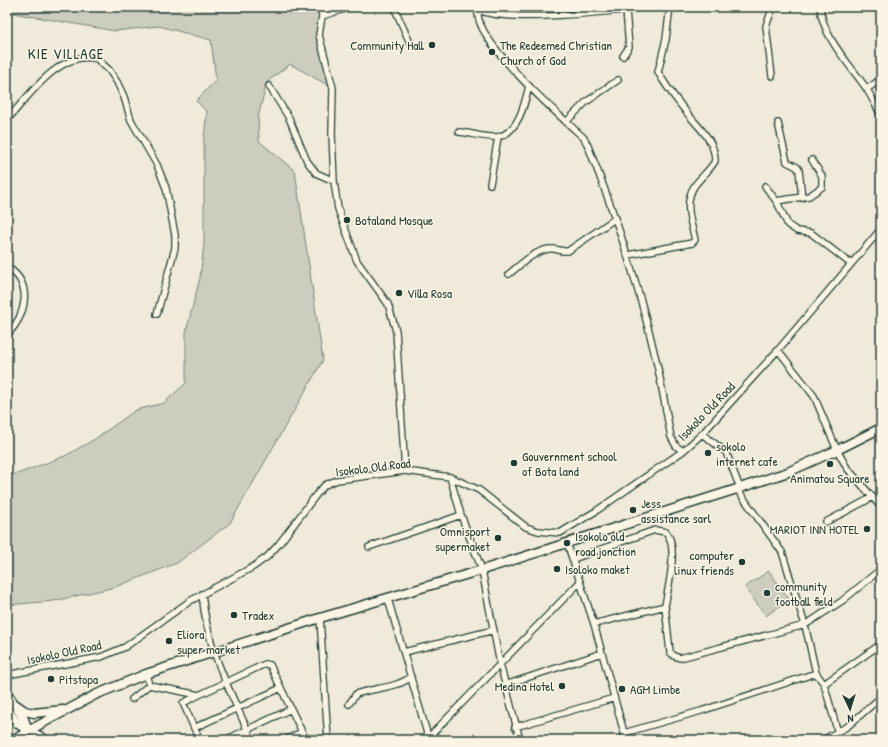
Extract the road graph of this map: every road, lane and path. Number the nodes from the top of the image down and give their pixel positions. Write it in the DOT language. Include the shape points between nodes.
graph roads {
  1 [pos="321,7"];
  2 [pos="351,7"];
  3 [pos="394,7"];
  4 [pos="643,7"];
  5 [pos="670,7"];
  6 [pos="773,7"];
  7 [pos="820,7"];
  8 [pos="476,9"];
  9 [pos="626,10"];
  10 [pos="322,16"];
  11 [pos="410,43"];
  12 [pos="623,56"];
  13 [pos="772,76"];
  14 [pos="881,79"];
  15 [pos="618,80"];
  16 [pos="270,86"];
  17 [pos="529,86"];
  18 [pos="867,89"];
  19 [pos="881,115"];
  20 [pos="7,120"];
  21 [pos="566,122"];
  22 [pos="778,123"];
  23 [pos="459,132"];
  24 [pos="498,137"];
  25 [pos="812,160"];
  26 [pos="334,181"];
  27 [pos="490,184"];
  28 [pos="765,186"];
  29 [pos="802,198"];
  30 [pos="776,201"];
  31 [pos="616,218"];
  32 [pos="881,229"];
  33 [pos="628,255"];
  34 [pos="851,264"];
  35 [pos="7,267"];
  36 [pos="509,274"];
  37 [pos="157,314"];
  38 [pos="7,335"];
  39 [pos="778,350"];
  40 [pos="881,428"];
  41 [pos="702,434"];
  42 [pos="837,450"];
  43 [pos="683,451"];
  44 [pos="405,471"];
  45 [pos="450,478"];
  46 [pos="738,489"];
  47 [pos="873,497"];
  48 [pos="881,507"];
  49 [pos="461,515"];
  50 [pos="826,522"];
  51 [pos="560,533"];
  52 [pos="564,544"];
  53 [pos="369,547"];
  54 [pos="573,558"];
  55 [pos="881,569"];
  56 [pos="482,570"];
  57 [pos="580,582"];
  58 [pos="202,594"];
  59 [pos="388,599"];
  60 [pos="665,606"];
  61 [pos="320,618"];
  62 [pos="594,624"];
  63 [pos="805,625"];
  64 [pos="494,630"];
  65 [pos="881,644"];
  66 [pos="404,652"];
  67 [pos="602,653"];
  68 [pos="214,654"];
  69 [pos="500,664"];
  70 [pos="816,673"];
  71 [pos="146,674"];
  72 [pos="7,675"];
  73 [pos="411,677"];
  74 [pos="225,684"];
  75 [pos="824,684"];
  76 [pos="149,685"];
  77 [pos="506,685"];
  78 [pos="281,688"];
  79 [pos="7,694"];
  80 [pos="199,695"];
  81 [pos="881,697"];
  82 [pos="614,698"];
  83 [pos="132,699"];
  84 [pos="12,702"];
  85 [pos="349,704"];
  86 [pos="7,708"];
  87 [pos="238,708"];
  88 [pos="291,709"];
  89 [pos="66,710"];
  90 [pos="516,726"];
  91 [pos="194,728"];
  92 [pos="248,730"];
  93 [pos="28,731"];
  94 [pos="302,732"];
  95 [pos="838,732"];
  96 [pos="624,734"];
  97 [pos="429,739"];
  98 [pos="12,740"];
  99 [pos="46,740"];
  100 [pos="200,740"];
  101 [pos="225,740"];
  102 [pos="252,740"];
  103 [pos="285,740"];
  104 [pos="306,740"];
  105 [pos="328,740"];
  106 [pos="520,740"];
  107 [pos="626,740"];
  108 [pos="823,740"];
  109 [pos="840,740"];
  1 -- 10 [label="street"];
  2 -- 10 [label="street"];
  3 -- 11 [label="street"];
  4 -- 9 [label="street"];
  5 -- 33 [label="street" via="658,72 688,114 700,126 714,149 715,161 689,196 688,205 696,240 692,243"];
  6 -- 13 [label="street" via="766,26"];
  7 -- 18 [label="street" via="829,34"];
  8 -- 9 [label="street" via="516,16"];
  8 -- 17 [label="street" via="481,24 503,59"];
  9 -- 12 [label="street" via="629,47"];
  10 -- 26 [label="street" via="319,35 333,88"];
  14 -- 18 [label="street"];
  15 -- 21 [label="street" via="586,102"];
  16 -- 26 [label="street" via="289,118 307,161 316,173"];
  17 -- 21 [label="street"];
  17 -- 24 [label="street" via="520,117"];
  18 -- 19 [label="street"];
  20 -- 37 [label="street" via="33,89 60,67 76,58 97,59 114,76 131,120 163,178 170,206 175,248"];
  21 -- 31 [label="street" via="586,141"];
  22 -- 29 [label="street" via="787,162 799,170"];
  23 -- 24 [label="street"];
  24 -- 27 [label="street"];
  25 -- 29 [label="street" via="822,176 822,187"];
  26 -- 44 [label="street" via="338,209 351,248 361,267 388,304 396,332"];
  28 -- 30 [label="street"];
  29 -- 30 [label="street"];
  30 -- 34 [label="street" via="788,225 797,231 811,233"];
  31 -- 33 [label="street"];
  31 -- 36 [label="street" via="568,251 540,251"];
  32 -- 34 [label="street, Isokolo Old Road"];
  33 -- 43 [label="street" via="656,358 671,437 676,446"];
  34 -- 39 [label="street, Isokolo Old Road"];
  35 -- 38 [label="street" via="20,280 25,291 20,318"];
  39 -- 41 [label="street, Isokolo Old Road"];
  39 -- 42 [label="street" via="814,396"];
  40 -- 42 [label="highway"];
  41 -- 43 [label="street, Isokolo Old Road"];
  41 -- 46 [label="street" via="726,452"];
  42 -- 46 [label="highway" via="788,472"];
  42 -- 47 [label="street" via="847,468"];
  43 -- 51 [label="street, Isokolo Old Road"];
  44 -- 45 [label="street, Isokolo Old Road"];
  44 -- 58 [label="street, Isokolo Old Road" via="337,480 325,485 267,556 253,567"];
  45 -- 49 [label="street"];
  45 -- 51 [label="street, Isokolo Old Road" via="479,490 526,527 538,532"];
  46 -- 52 [label="highway"];
  46 -- 63 [label="street" via="782,552"];
  47 -- 48 [label="street"];
  47 -- 50 [label="street"];
  49 -- 53 [label="street"];
  49 -- 56 [label="street"];
  51 -- 52 [label="street"];
  52 -- 54 [label="street"];
  52 -- 56 [label="highway"];
  54 -- 57 [label="street"];
  54 -- 60 [label="street" via="655,530 666,532 671,540 671,573"];
  55 -- 63 [label="street" via="842,601"];
  56 -- 59 [label="highway"];
  56 -- 64 [label="street"];
  57 -- 62 [label="street"];
  57 -- 69 [label="street"];
  58 -- 68 [label="street" via="206,626"];
  58 -- 72 [label="street, Isokolo Old Road" via="137,639 101,657"];
  59 -- 61 [label="highway"];
  59 -- 66 [label="street"];
  60 -- 62 [label="street"];
  60 -- 63 [label="street" via="670,652 680,658"];
  61 -- 68 [label="highway"];
  61 -- 105 [label="street"];
  62 -- 67 [label="street"];
  63 -- 70 [label="street"];
  64 -- 66 [label="street"];
  64 -- 69 [label="street"];
  65 -- 75 [label="street"];
  66 -- 73 [label="street"];
  67 -- 77 [label="street"];
  67 -- 82 [label="street"];
  68 -- 71 [label="highway"];
  68 -- 74 [label="street"];
  69 -- 77 [label="street"];
  69 -- 97 [label="street"];
  70 -- 75 [label="street"];
  70 -- 96 [label="street"];
  71 -- 76 [label="street"];
  71 -- 89 [label="highway"];
  73 -- 85 [label="street" via="406,681 356,694"];
  73 -- 97 [label="street"];
  74 -- 78 [label="street" via="266,664 270,665"];
  74 -- 80 [label="street"];
  74 -- 87 [label="street"];
  75 -- 95 [label="street"];
  76 -- 80 [label="street"];
  76 -- 83 [label="street"];
  77 -- 90 [label="street"];
  78 -- 87 [label="street"];
  78 -- 88 [label="street"];
  79 -- 84 [label="highway"];
  80 -- 91 [label="street" via="183,703"];
  81 -- 95 [label="street"];
  82 -- 90 [label="street"];
  82 -- 96 [label="street"];
  84 -- 89 [label="highway" via="26,712"];
  84 -- 93 [label="highway" via="24,719"];
  86 -- 93 [label="highway" via="17,723"];
  87 -- 91 [label="street"];
  87 -- 92 [label="street"];
  88 -- 92 [label="street"];
  88 -- 94 [label="street"];
  89 -- 93 [label="highway"];
  90 -- 106 [label="street"];
  91 -- 100 [label="street"];
  92 -- 101 [label="street"];
  92 -- 102 [label="street"];
  93 -- 98 [label="main road"];
  93 -- 99 [label="main road"];
  94 -- 103 [label="street"];
  94 -- 104 [label="street"];
  95 -- 108 [label="street"];
  95 -- 109 [label="street"];
  96 -- 107 [label="street"];
}
